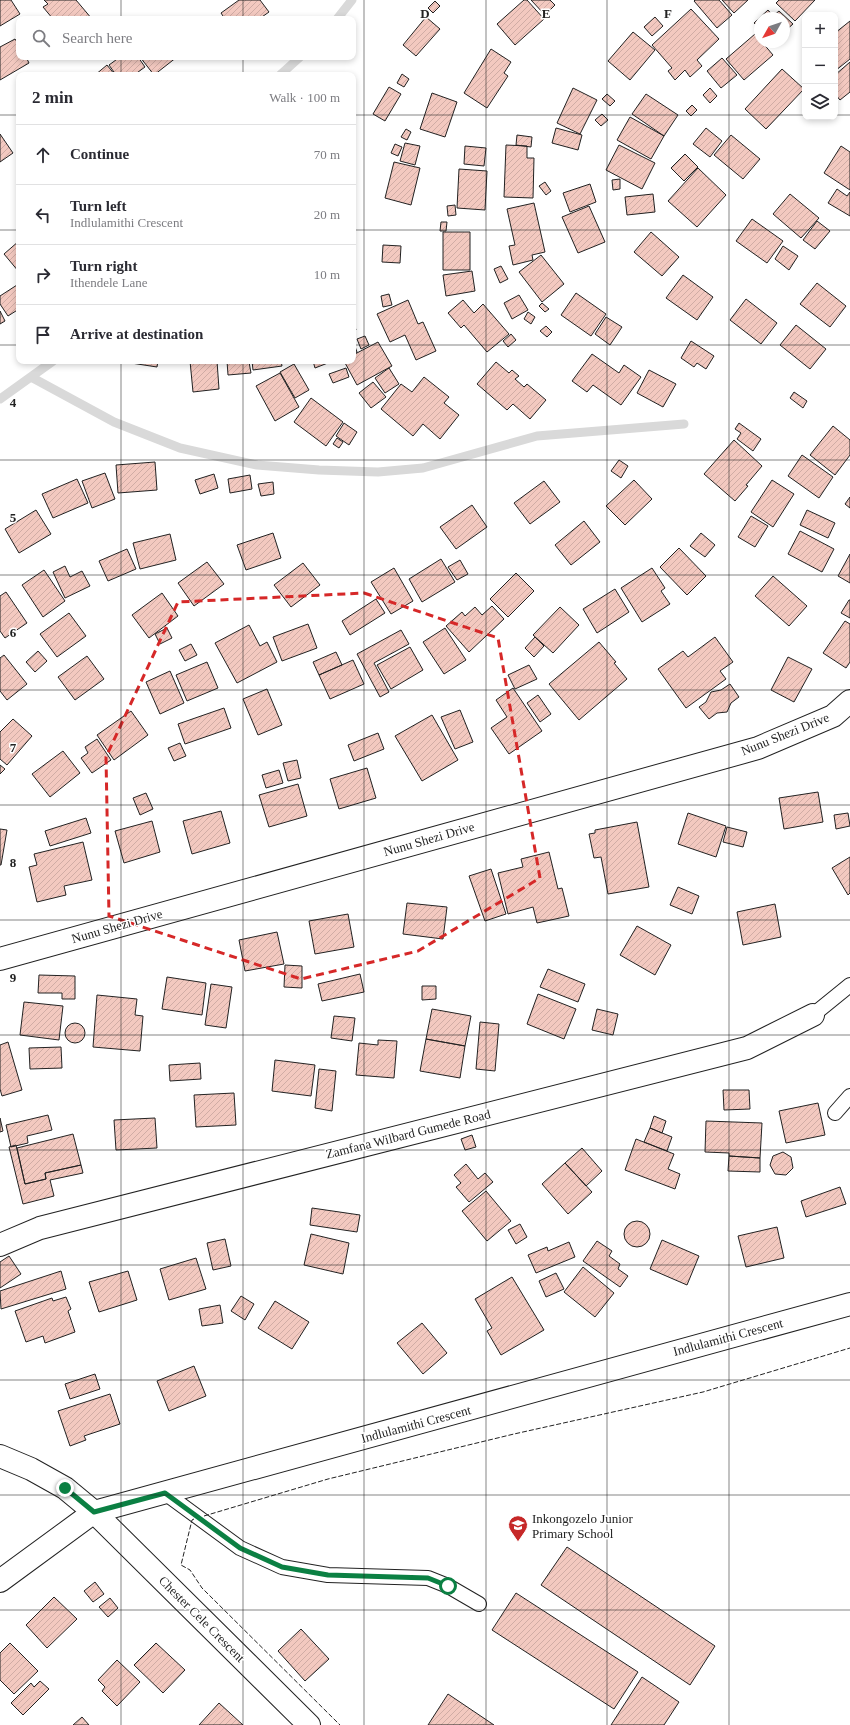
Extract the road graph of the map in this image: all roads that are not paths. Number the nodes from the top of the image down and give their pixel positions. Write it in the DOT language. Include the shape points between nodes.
graph roads {
  1 [pos="850,701"];
  2 [pos="0,959"];
  3 [pos="850,986"];
  4 [pos="813,1015"];
  5 [pos="850,1096"];
  6 [pos="835,1113"];
  7 [pos="0,1245"];
  8 [pos="850,1304"];
  9 [pos="0,1456"];
  10 [pos="165,1493"];
  11 [pos="94,1512"];
  12 [pos="0,1581"];
  13 [pos="479,1604"];
  14 [pos="309,1725"];
  1 -- 2 [label="street, Nunu Shezi Drive" via="833,716 758,748"];
  3 -- 4 [label="lane"];
  4 -- 7 [label="street, Zamfana Wilbard Gumede Road" via="747,1048 40,1228"];
  5 -- 6 [label="lane"];
  8 -- 10 [label="street, Indlulamithi Crescent"];
  9 -- 11 [label="street, Chester Cele Crescent" via="31,1469 65,1488"];
  10 -- 11 [label="street, Indlulamithi Crescent"];
  10 -- 13 [label="lane" via="240,1548 282,1567 328,1575 428,1578"];
  11 -- 12 [label="street, Indlulamithi Crescent"];
  11 -- 14 [label="street, Chester Cele Crescent"];
}
